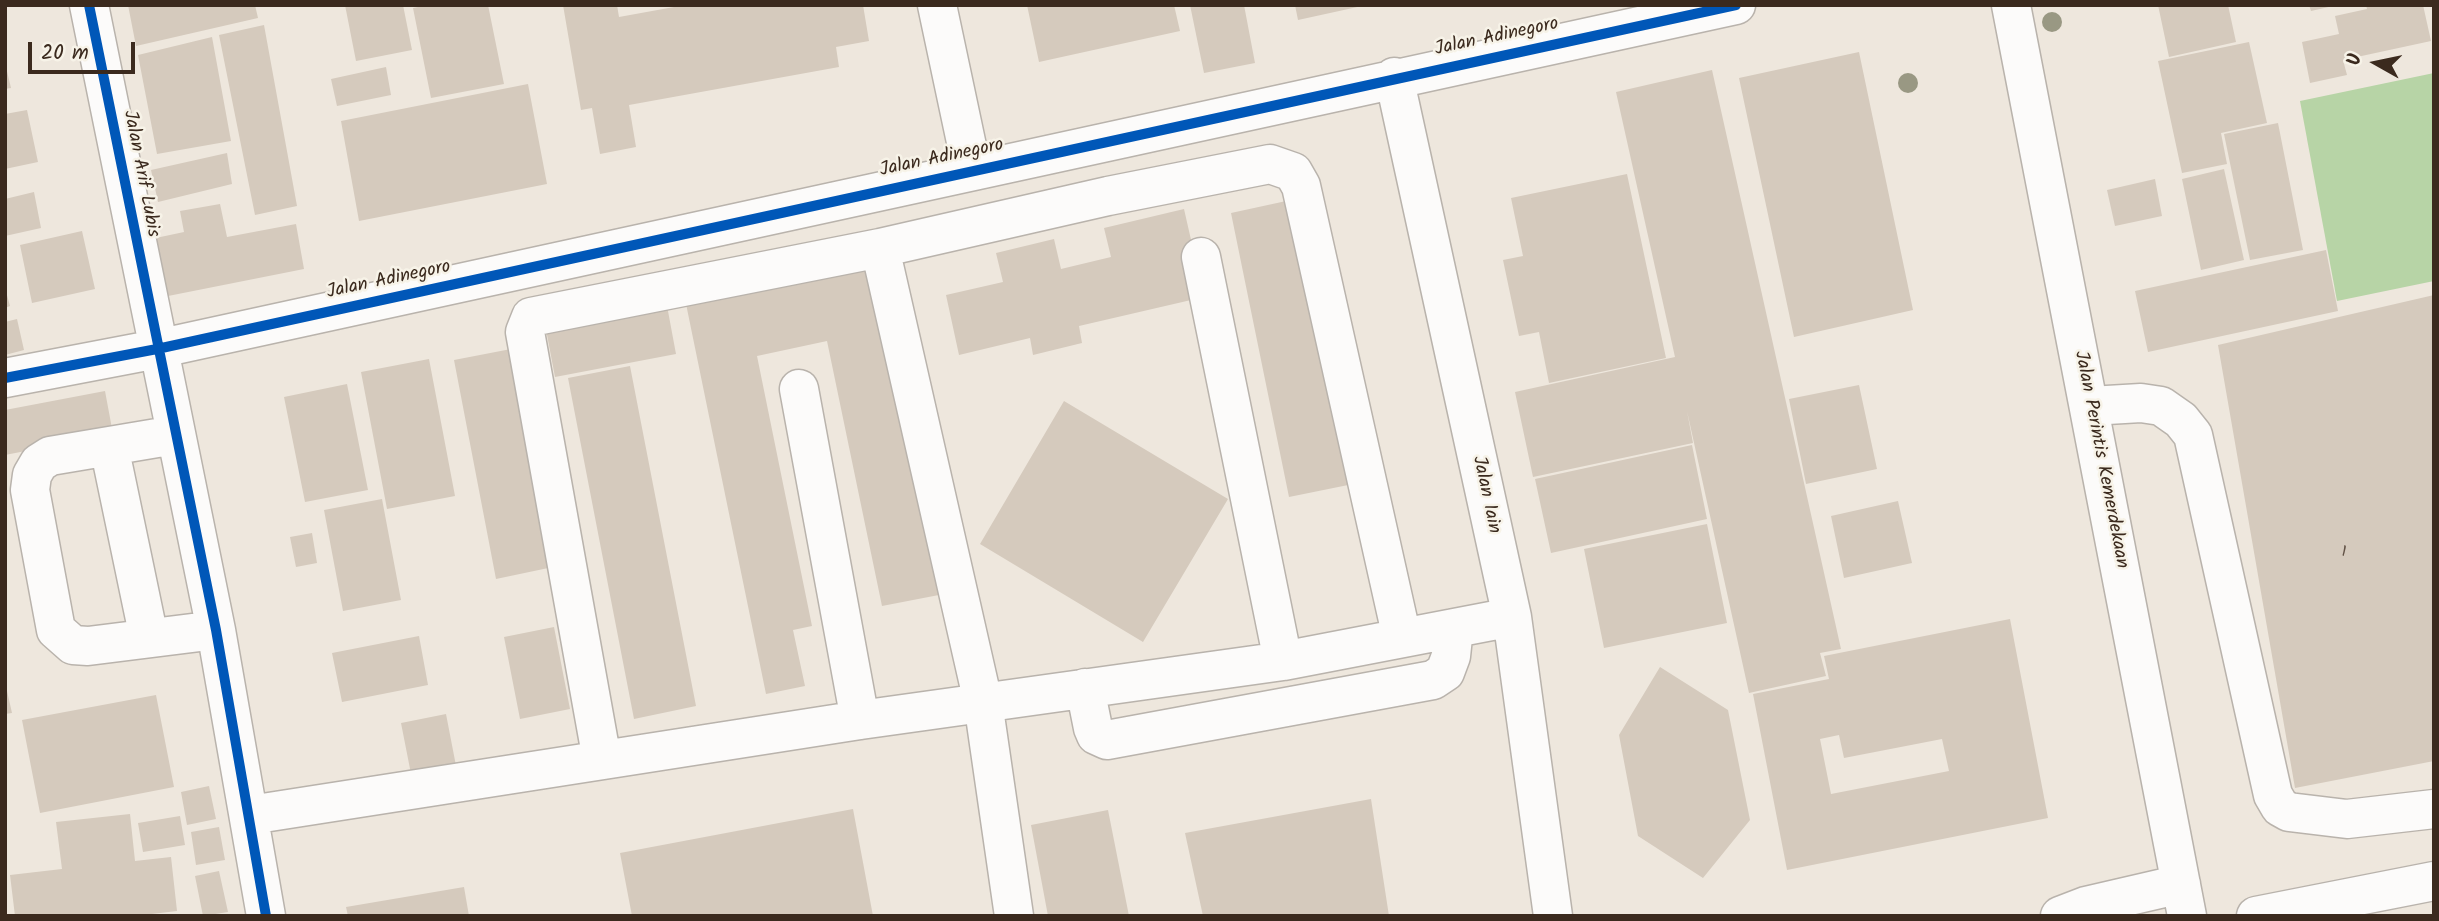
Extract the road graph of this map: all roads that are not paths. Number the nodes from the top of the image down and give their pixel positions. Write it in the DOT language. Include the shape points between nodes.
graph roads {
  1 [pos="89,5"];
  2 [pos="107,5"];
  3 [pos="937,5"];
  4 [pos="1736,5"];
  5 [pos="2011,5"];
  6 [pos="1394,77"];
  7 [pos="972,170"];
  8 [pos="149,218"];
  9 [pos="880,248"];
  10 [pos="1202,257"];
  11 [pos="157,349"];
  12 [pos="5,378"];
  13 [pos="799,389"];
  14 [pos="2090,406"];
  15 [pos="176,435"];
  16 [pos="109,446"];
  17 [pos="1511,617"];
  18 [pos="1454,628"];
  19 [pos="216,630"];
  20 [pos="149,638"];
  21 [pos="1402,639"];
  22 [pos="1283,661"];
  23 [pos="1085,688"];
  24 [pos="983,702"];
  25 [pos="860,720"];
  26 [pos="602,760"];
  27 [pos="2434,809"];
  28 [pos="250,815"];
  29 [pos="2434,881"];
  30 [pos="2184,900"];
  31 [pos="254,910"];
  32 [pos="1014,916"];
  33 [pos="1553,916"];
  34 [pos="2060,916"];
  35 [pos="2256,916"];
  1 -- 11 [label="street, Jalan Arif Lubis"];
  2 -- 8 [label="street"];
  3 -- 7 [label="street"];
  4 -- 6 [label="street, Jalan Adinegoro"];
  5 -- 14 [label="street, Jalan Perintis Kemerdekaan"];
  6 -- 7 [label="street, Jalan Adinegoro"];
  6 -- 17 [label="street, Jalan Iain"];
  7 -- 11 [label="street, Jalan Adinegoro"];
  9 -- 21 [label="street" via="1270,164 1293,172 1301,186"];
  9 -- 24 [label="street"];
  9 -- 26 [label="street" via="537,314 526,324"];
  10 -- 22 [label="street"];
  11 -- 12 [label="street, Jalan Adinegoro"];
  11 -- 15 [label="street"];
  13 -- 25 [label="street"];
  14 -- 27 [label="street" via="2161,406 2193,435 2273,795 2280,807 2347,819"];
  14 -- 30 [label="street, Jalan Perintis Kemerdekaan"];
  15 -- 16 [label="street"];
  15 -- 19 [label="street"];
  16 -- 20 [label="street"];
  16 -- 20 [label="street" via="50,456 32,475 30,490 56,630 73,645"];
  17 -- 18 [label="street"];
  17 -- 33 [label="street, Jalan Iain"];
  18 -- 21 [label="street"];
  18 -- 23 [label="street" via="1445,672 1433,680 1107,740 1093,728"];
  19 -- 20 [label="street"];
  19 -- 28 [label="street"];
  21 -- 22 [label="street"];
  22 -- 23 [label="street"];
  23 -- 24 [label="street"];
  24 -- 25 [label="street"];
  24 -- 32 [label="street"];
  25 -- 26 [label="street"];
  26 -- 28 [label="street"];
  28 -- 31 [label="street"];
  29 -- 35 [label="street"];
  30 -- 34 [label="street" via="2086,905"];
}
